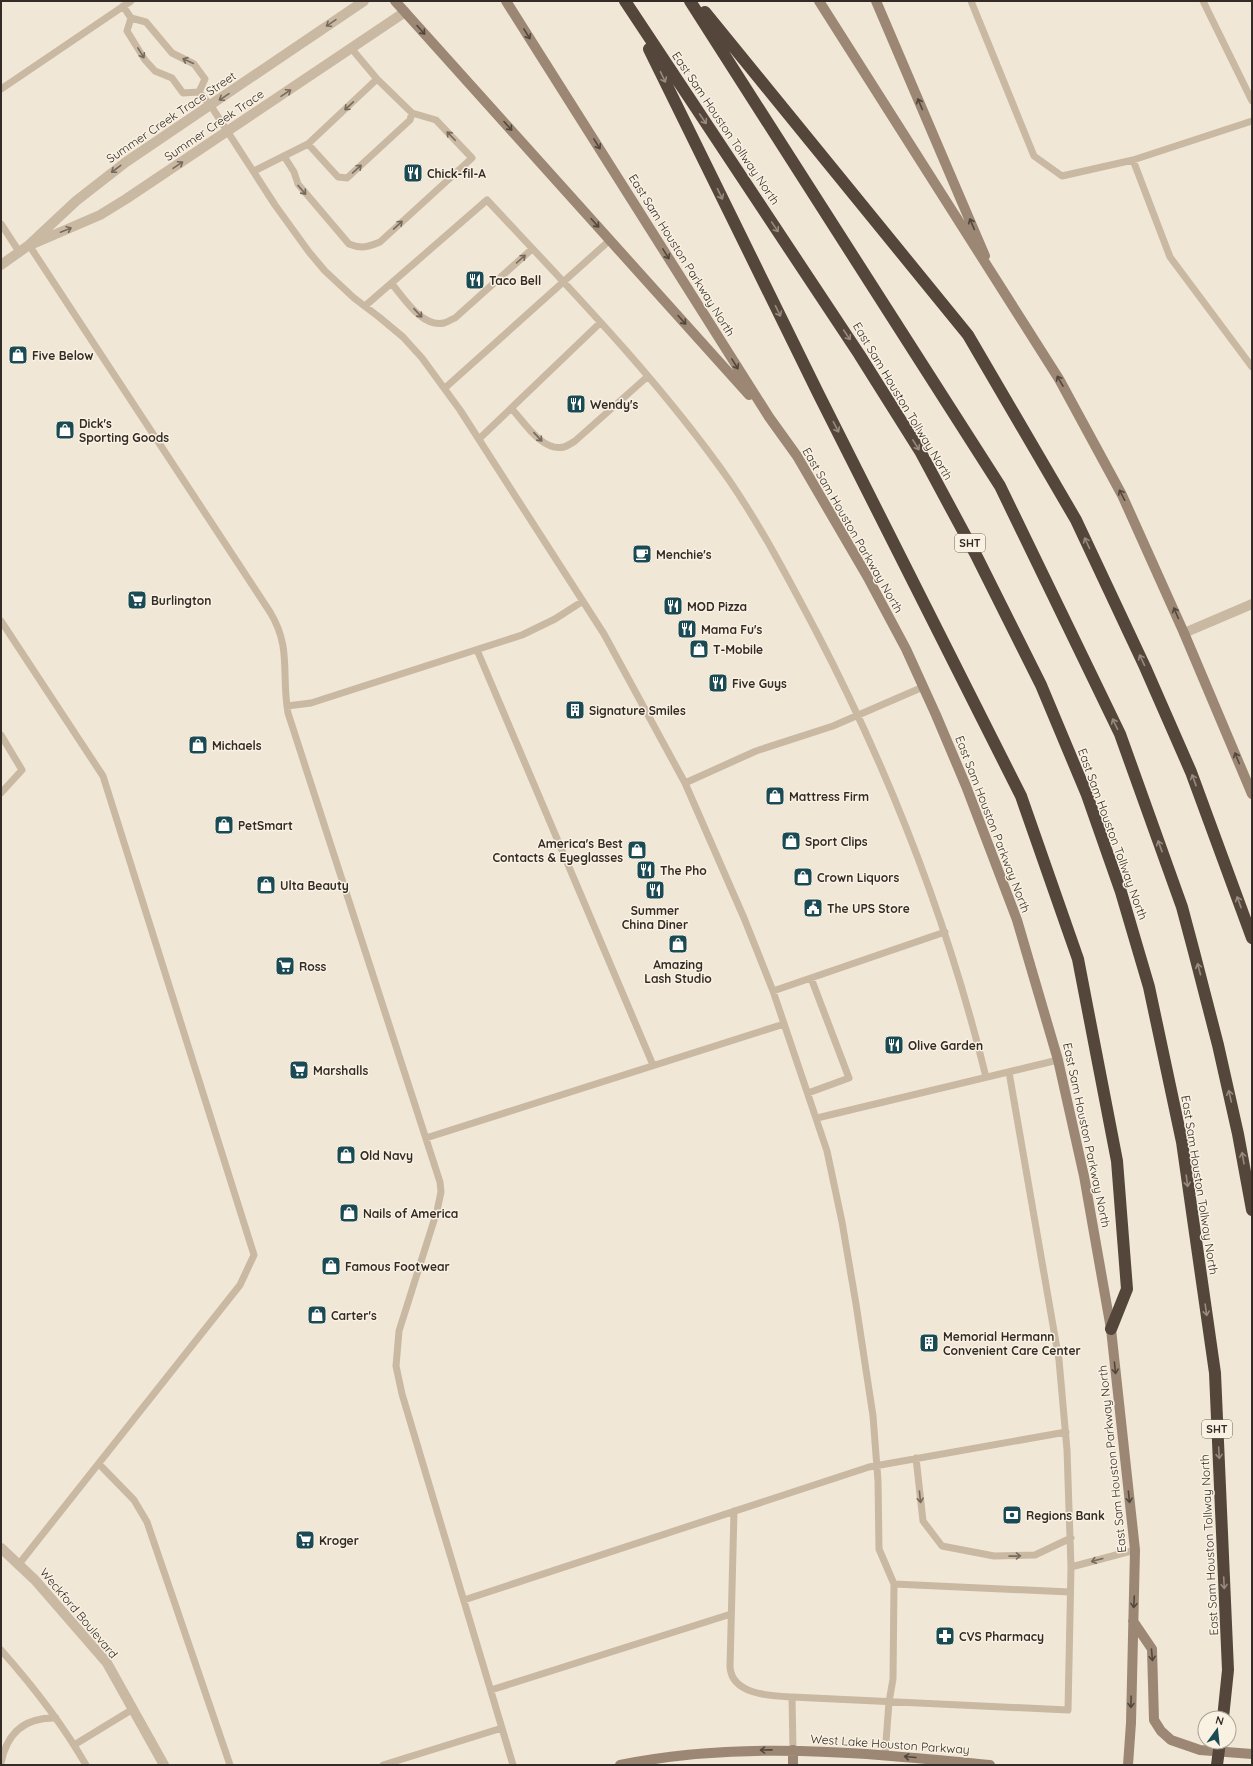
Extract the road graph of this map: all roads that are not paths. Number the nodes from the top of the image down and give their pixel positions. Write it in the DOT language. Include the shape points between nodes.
graph roads {
  1 [pos="131,1"];
  2 [pos="364,1"];
  3 [pos="395,1"];
  4 [pos="506,1"];
  5 [pos="690,1"];
  6 [pos="696,1"];
  7 [pos="819,1"];
  8 [pos="876,1"];
  9 [pos="971,1"];
  10 [pos="1203,1"];
  11 [pos="626,3"];
  12 [pos="123,6"];
  13 [pos="405,12"];
  14 [pos="131,18"];
  15 [pos="351,48"];
  16 [pos="378,79"];
  17 [pos="1,89"];
  18 [pos="200,92"];
  19 [pos="1252,101"];
  20 [pos="211,106"];
  21 [pos="412,113"];
  22 [pos="1252,121"];
  23 [pos="228,132"];
  24 [pos="308,144"];
  25 [pos="284,156"];
  26 [pos="1133,160"];
  27 [pos="254,171"];
  28 [pos="1,224"];
  29 [pos="610,240"];
  30 [pos="29,245"];
  31 [pos="532,249"];
  32 [pos="20,253"];
  33 [pos="1,265"];
  34 [pos="563,282"];
  35 [pos="392,284"];
  36 [pos="998,285"];
  37 [pos="365,306"];
  38 [pos="600,324"];
  39 [pos="1252,367"];
  40 [pos="647,376"];
  41 [pos="445,388"];
  42 [pos="512,409"];
  43 [pos="769,417"];
  44 [pos="479,439"];
  45 [pos="583,601"];
  46 [pos="1252,604"];
  47 [pos="1,621"];
  48 [pos="1184,633"];
  49 [pos="477,650"];
  50 [pos="923,687"];
  51 [pos="287,706"];
  52 [pos="858,715"];
  53 [pos="1,735"];
  54 [pos="685,783"];
  55 [pos="1,793"];
  56 [pos="1252,794"];
  57 [pos="945,932"];
  58 [pos="1252,938"];
  59 [pos="812,978"];
  60 [pos="773,991"];
  61 [pos="784,1024"];
  62 [pos="1058,1060"];
  63 [pos="653,1066"];
  64 [pos="1009,1072"];
  65 [pos="986,1077"];
  66 [pos="808,1093"];
  67 [pos="817,1118"];
  68 [pos="426,1138"];
  69 [pos="1252,1210"];
  70 [pos="1112,1329"];
  71 [pos="1066,1432"];
  72 [pos="916,1458"];
  73 [pos="99,1464"];
  74 [pos="877,1465"];
  75 [pos="734,1511"];
  76 [pos="1071,1538"];
  77 [pos="1,1548"];
  78 [pos="1134,1550"];
  79 [pos="19,1564"];
  80 [pos="1071,1567"];
  81 [pos="894,1584"];
  82 [pos="1070,1592"];
  83 [pos="464,1600"];
  84 [pos="731,1614"];
  85 [pos="1133,1621"];
  86 [pos="1,1650"];
  87 [pos="491,1690"];
  88 [pos="792,1697"];
  89 [pos="889,1702"];
  90 [pos="133,1709"];
  91 [pos="1224,1710"];
  92 [pos="56,1718"];
  93 [pos="502,1728"];
  94 [pos="74,1745"];
  95 [pos="793,1750"];
  96 [pos="1219,1750"];
  97 [pos="1252,1754"];
  98 [pos="885,1755"];
  99 [pos="1,1763"];
  100 [pos="86,1765"];
  101 [pos="164,1765"];
  102 [pos="230,1765"];
  103 [pos="383,1765"];
  104 [pos="514,1765"];
  105 [pos="620,1765"];
  106 [pos="792,1765"];
  107 [pos="990,1765"];
  108 [pos="1128,1765"];
  109 [pos="1217,1765"];
  1 -- 12 [label="lane"];
  2 -- 20 [label="street, Summer Creek Trace Street, one-way"];
  3 -- 13 [label="main road"];
  4 -- 43 [label="main road, East Sam Houston Parkway North, one-way"];
  69 -- 5 [label="highway, one-way" via="1238,1134 1207,999 1182,907 1120,734 1000,486"];
  58 -- 6 [label="highway, one-way" via="1191,772 1076,520 968,335"];
  7 -- 36 [label="main road"];
  36 -- 8 [label="main road, one-way"];
  9 -- 26 [label="lane" via="1034,156 1062,176"];
  10 -- 19 [label="lane"];
  11 -- 70 [label="highway, one-way" via="819,395 1022,796 1078,959 1116,1161 1127,1289"];
  11 -- 91 [label="highway, East Sam Houston Tollway North / SHT, one-way" via="860,354 920,451 1041,685 1087,795 1121,892 1150,987 1182,1142 1215,1373 1228,1670"];
  12 -- 14 [label="lane"];
  12 -- 17 [label="lane"];
  13 -- 15 [label="street, Summer Creek Trace"];
  13 -- 29 [label="main road, one-way"];
  18 -- 14 [label="lane, one-way" via="204,79 194,64 172,53 146,22"];
  14 -- 18 [label="lane, one-way" via="127,31 155,71 172,78 183,93"];
  15 -- 16 [label="lane"];
  23 -- 15 [label="street, Summer Creek Trace, one-way"];
  16 -- 21 [label="lane"];
  16 -- 24 [label="lane, one-way"];
  18 -- 20 [label="lane"];
  20 -- 23 [label="lane"];
  20 -- 30 [label="street, Summer Creek Trace Street, one-way" via="101,181"];
  24 -- 21 [label="lane, one-way" via="338,177 347,178 410,120"];
  25 -- 21 [label="lane, one-way" via="298,184 349,244 358,248 368,247 380,242 472,158 436,120"];
  22 -- 26 [label="lane"];
  23 -- 27 [label="lane"];
  30 -- 23 [label="street, Summer Creek Trace, one-way" via="100,215"];
  24 -- 25 [label="lane"];
  25 -- 27 [label="lane"];
  26 -- 39 [label="lane" via="1170,257"];
  27 -- 37 [label="lane" via="309,252 326,272"];
  28 -- 32 [label="lane"];
  29 -- 34 [label="lane"];
  29 -- 43 [label="main road, one-way"];
  30 -- 32 [label="street, Summer Creek Trace Street"];
  30 -- 51 [label="lane" via="278,624 285,648 284,681"];
  31 -- 34 [label="lane"];
  35 -- 31 [label="lane, one-way" via="424,320 444,323 455,318"];
  31 -- 35 [label="lane" via="486,200"];
  32 -- 33 [label="street, Summer Creek Trace Street"];
  34 -- 38 [label="lane"];
  34 -- 41 [label="lane"];
  35 -- 37 [label="lane"];
  48 -- 36 [label="main road, one-way" via="1122,495 1059,379"];
  37 -- 41 [label="lane" via="403,337"];
  38 -- 40 [label="lane"];
  38 -- 42 [label="lane"];
  42 -- 40 [label="lane, one-way" via="544,443 553,447 564,446 575,441"];
  40 -- 52 [label="lane" via="700,441 746,507 792,586"];
  41 -- 44 [label="lane"];
  42 -- 44 [label="lane"];
  43 -- 50 [label="main road, East Sam Houston Parkway North" via="829,508 899,636"];
  44 -- 45 [label="lane"];
  45 -- 49 [label="lane" via="540,627"];
  45 -- 54 [label="lane" via="604,634"];
  46 -- 48 [label="street"];
  47 -- 73 [label="lane" via="103,776 254,1255 240,1285"];
  56 -- 48 [label="main road, one-way"];
  49 -- 51 [label="lane" via="311,703"];
  49 -- 63 [label="lane"];
  50 -- 52 [label="lane"];
  50 -- 62 [label="main road, East Sam Houston Parkway North" via="966,786 1017,920"];
  51 -- 68 [label="lane"];
  52 -- 54 [label="lane" via="814,733 756,751"];
  52 -- 57 [label="lane" via="904,823"];
  53 -- 55 [label="lane" via="22,770"];
  54 -- 60 [label="lane"];
  57 -- 59 [label="lane"];
  57 -- 65 [label="lane" via="968,1004"];
  59 -- 60 [label="lane"];
  59 -- 66 [label="lane" via="849,1078"];
  60 -- 61 [label="lane"];
  61 -- 63 [label="lane"];
  61 -- 66 [label="lane"];
  62 -- 64 [label="lane"];
  62 -- 70 [label="main road, East Sam Houston Parkway North" via="1086,1183"];
  63 -- 68 [label="lane"];
  64 -- 65 [label="lane"];
  64 -- 71 [label="lane" via="1054,1327"];
  65 -- 67 [label="lane"];
  66 -- 67 [label="lane"];
  67 -- 74 [label="lane" via="841,1215 872,1408"];
  68 -- 83 [label="lane" via="440,1182 440,1201 399,1331 396,1366 402,1394"];
  70 -- 78 [label="main road, East Sam Houston Parkway North, one-way"];
  71 -- 72 [label="lane"];
  71 -- 76 [label="lane"];
  72 -- 74 [label="lane"];
  72 -- 76 [label="lane, one-way" via="923,1521 942,1546 994,1556 1035,1555"];
  73 -- 79 [label="lane"];
  73 -- 102 [label="lane" via="134,1500 147,1522"];
  74 -- 75 [label="lane"];
  74 -- 81 [label="lane" via="879,1549"];
  75 -- 83 [label="lane"];
  75 -- 84 [label="lane"];
  76 -- 80 [label="lane"];
  77 -- 79 [label="street, Weckford Boulevard"];
  78 -- 80 [label="lane, one-way"];
  78 -- 85 [label="main road, East Sam Houston Parkway North, one-way"];
  79 -- 90 [label="street, Weckford Boulevard" via="107,1663"];
  80 -- 82 [label="lane"];
  81 -- 82 [label="lane"];
  81 -- 89 [label="lane" via="893,1679"];
  82 -- 89 [label="lane" via="1068,1710"];
  83 -- 87 [label="lane"];
  84 -- 87 [label="lane"];
  84 -- 88 [label="lane" via="730,1667 734,1681 739,1686 757,1692"];
  85 -- 97 [label="main road, one-way" via="1152,1649 1154,1720 1161,1731 1171,1740 1200,1750"];
  85 -- 108 [label="main road, East Sam Houston Parkway North, one-way"];
  86 -- 92 [label="lane" via="33,1686"];
  87 -- 93 [label="lane"];
  88 -- 89 [label="lane"];
  88 -- 95 [label="lane"];
  89 -- 98 [label="lane"];
  90 -- 94 [label="lane"];
  90 -- 101 [label="street, Weckford Boulevard"];
  92 -- 94 [label="lane"];
  92 -- 99 [label="lane" via="44,1717 27,1722 12,1734 3,1750"];
  93 -- 103 [label="lane"];
  93 -- 104 [label="lane"];
  94 -- 100 [label="lane"];
  95 -- 98 [label="main road, West Lake Houston Parkway"];
  95 -- 105 [label="main road, West Lake Houston Parkway, one-way" via="687,1755"];
  95 -- 106 [label="main road"];
  96 -- 109 [label="highway, bridge"];
  107 -- 98 [label="main road, West Lake Houston Parkway, one-way"];
}
